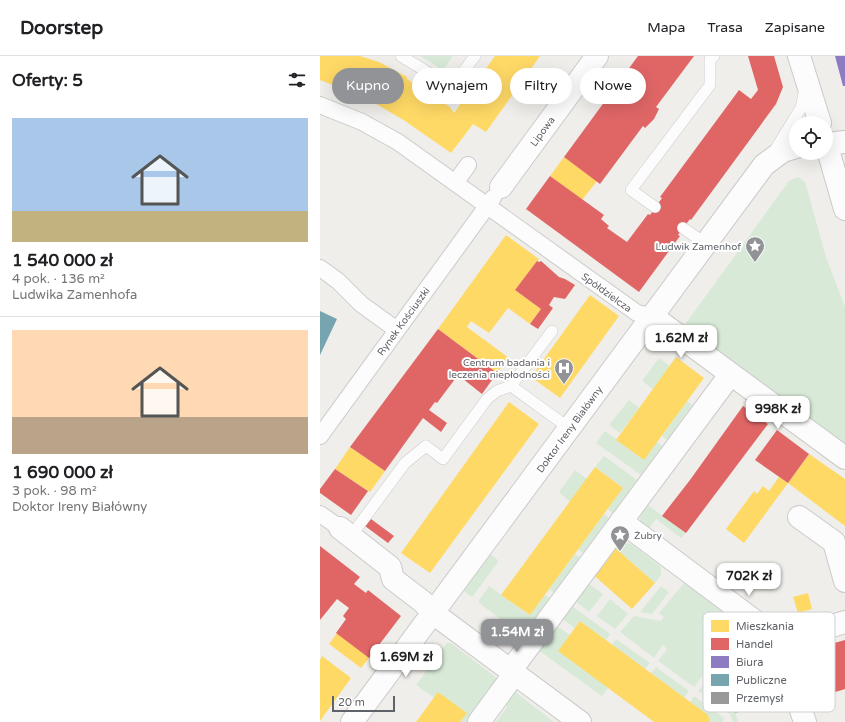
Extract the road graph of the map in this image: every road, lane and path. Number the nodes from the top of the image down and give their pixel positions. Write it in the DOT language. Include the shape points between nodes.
graph roads {
  1 [pos="401,56"];
  2 [pos="475,56"];
  3 [pos="597,56"];
  4 [pos="714,56"];
  5 [pos="799,56"];
  6 [pos="807,82"];
  7 [pos="320,105"];
  8 [pos="818,116"];
  9 [pos="845,142"];
  10 [pos="833,143"];
  11 [pos="789,149"];
  12 [pos="831,160"];
  13 [pos="468,165"];
  14 [pos="764,165"];
  15 [pos="455,183"];
  16 [pos="501,187"];
  17 [pos="487,206"];
  18 [pos="655,207"];
  19 [pos="845,209"];
  20 [pos="683,228"];
  21 [pos="706,244"];
  22 [pos="320,268"];
  23 [pos="652,316"];
  24 [pos="397,330"];
  25 [pos="552,330"];
  26 [pos="730,375"];
  27 [pos="511,386"];
  28 [pos="569,428"];
  29 [pos="320,436"];
  30 [pos="845,458"];
  31 [pos="320,514"];
  32 [pos="799,517"];
  33 [pos="621,521"];
  34 [pos="345,532"];
  35 [pos="845,581"];
  36 [pos="742,612"];
  37 [pos="433,613"];
  38 [pos="845,622"];
  39 [pos="835,625"];
  40 [pos="513,672"];
  41 [pos="802,712"];
  42 [pos="352,722"];
  43 [pos="479,722"];
  44 [pos="580,722"];
  45 [pos="805,722"];
  1 -- 2 [label="lane" via="452,87"];
  3 -- 16 [label="street, Lipowa"];
  4 -- 18 [label="lane" via="710,59 710,85 631,190"];
  5 -- 6 [label="street"];
  6 -- 8 [label="street"];
  6 -- 14 [label="lane" via="801,108"];
  7 -- 15 [label="street" via="362,122 398,142"];
  9 -- 10 [label="street"];
  11 -- 14 [label="street, Doktor Ireny Białówny"];
  12 -- 19 [label="street"];
  13 -- 15 [label="street"];
  14 -- 21 [label="street, Doktor Ireny Białówny"];
  15 -- 17 [label="street"];
  16 -- 17 [label="street, Rynek Kościuszki"];
  17 -- 23 [label="street, Spółdzielcza" via="637,313"];
  17 -- 24 [label="street, Rynek Kościuszki"];
  20 -- 21 [label="lane"];
  21 -- 23 [label="street, Doktor Ireny Białówny"];
  22 -- 24 [label="street" via="338,280 361,304"];
  23 -- 26 [label="street, Spółdzielcza"];
  23 -- 28 [label="street, Doktor Ireny Białówny"];
  24 -- 29 [label="street, Rynek Kościuszki"];
  25 -- 27 [label="lane"];
  26 -- 30 [label="street, Spółdzielcza"];
  26 -- 33 [label="street"];
  27 -- 28 [label="lane"];
  27 -- 34 [label="lane" via="497,391 487,399 443,459 426,446 405,463"];
  28 -- 37 [label="street, Doktor Ireny Białówny"];
  31 -- 34 [label="street"];
  32 -- 35 [label="street" via="834,542"];
  33 -- 36 [label="street"];
  33 -- 40 [label="street"];
  34 -- 37 [label="street" via="390,567 394,580"];
  37 -- 40 [label="street"];
  37 -- 42 [label="street, Doktor Ireny Białówny"];
  38 -- 39 [label="street"];
  40 -- 43 [label="street"];
  40 -- 44 [label="street"];
  41 -- 45 [label="street"];
}
